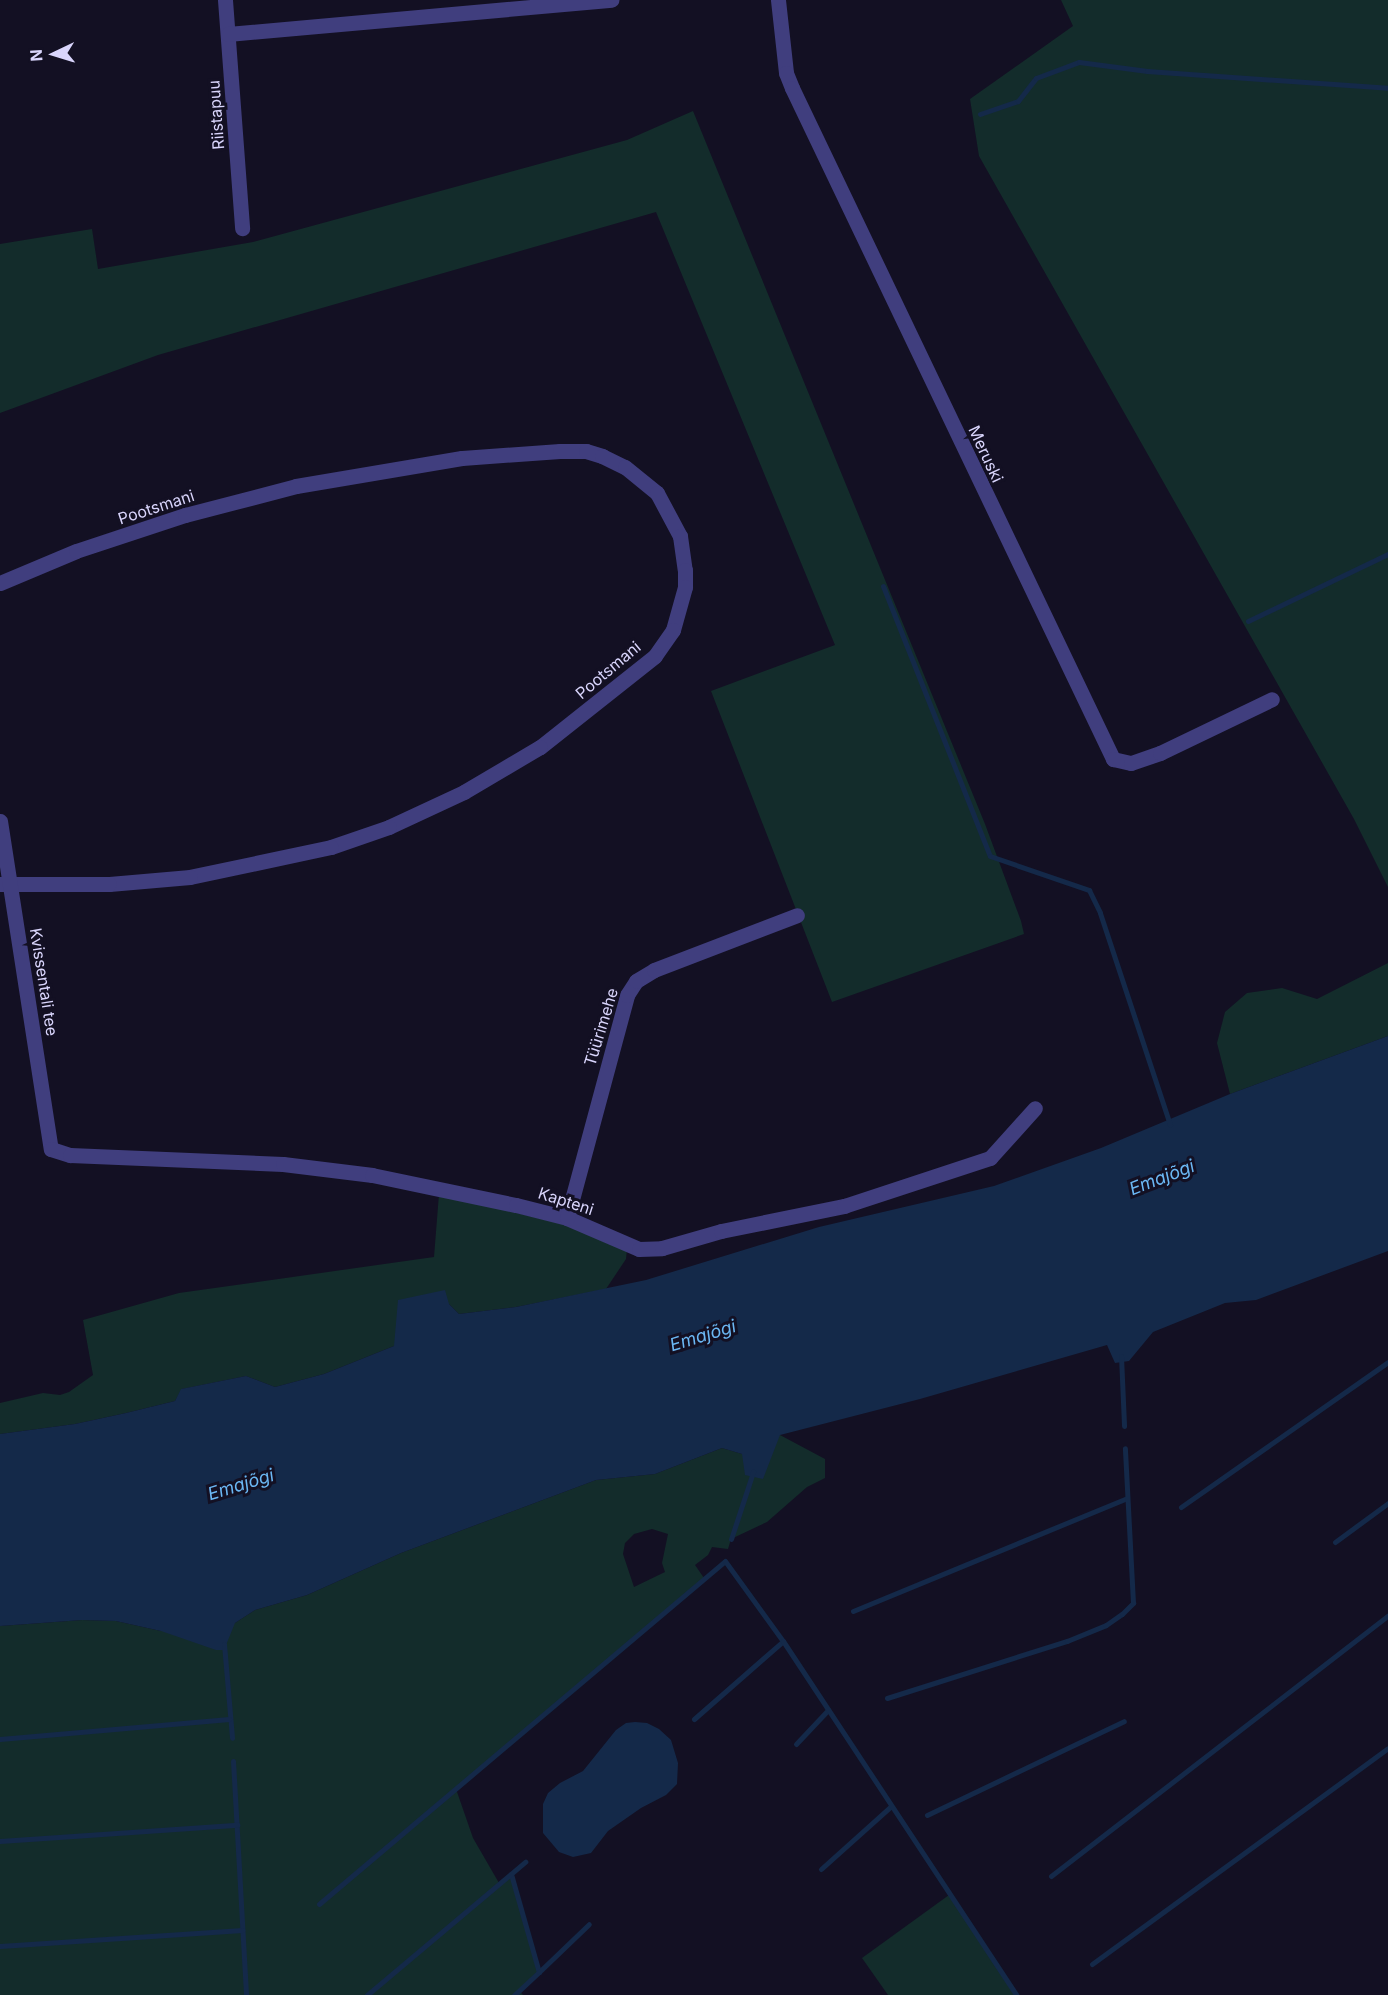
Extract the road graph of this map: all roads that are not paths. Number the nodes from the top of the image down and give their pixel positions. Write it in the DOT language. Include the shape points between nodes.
graph roads {
  1 [pos="225,0"];
  2 [pos="611,0"];
  3 [pos="778,0"];
  4 [pos="228,34"];
  5 [pos="242,228"];
  6 [pos="0,583"];
  7 [pos="1272,699"];
  8 [pos="0,821"];
  9 [pos="5,885"];
  10 [pos="797,915"];
  11 [pos="1035,1108"];
  12 [pos="51,1149"];
  13 [pos="567,1218"];
  1 -- 4 [label="street, Riistapuu"];
  2 -- 4 [label="street"];
  3 -- 7 [label="street, Meruski" via="786,74 792,88 1113,759 1131,763 1160,753"];
  4 -- 5 [label="street, Riistapuu"];
  6 -- 9 [label="street, Pootsmani" via="76,551 185,515 296,486 462,458 560,451 586,451 602,456 625,467 657,493 680,536 685,570 685,587 673,630 654,656 540,747 464,792 399,822 331,846 190,877 109,884"];
  8 -- 9 [label="street, Kvissentali tee"];
  9 -- 12 [label="street, Kvissentali tee"];
  10 -- 13 [label="street, Tüürimehe" via="654,970 636,981 627,995"];
  11 -- 13 [label="street, Kapteni" via="990,1158 844,1206 721,1230 662,1248 639,1249"];
  12 -- 13 [label="street, Kapteni" via="70,1155 284,1164 372,1175"];
}
